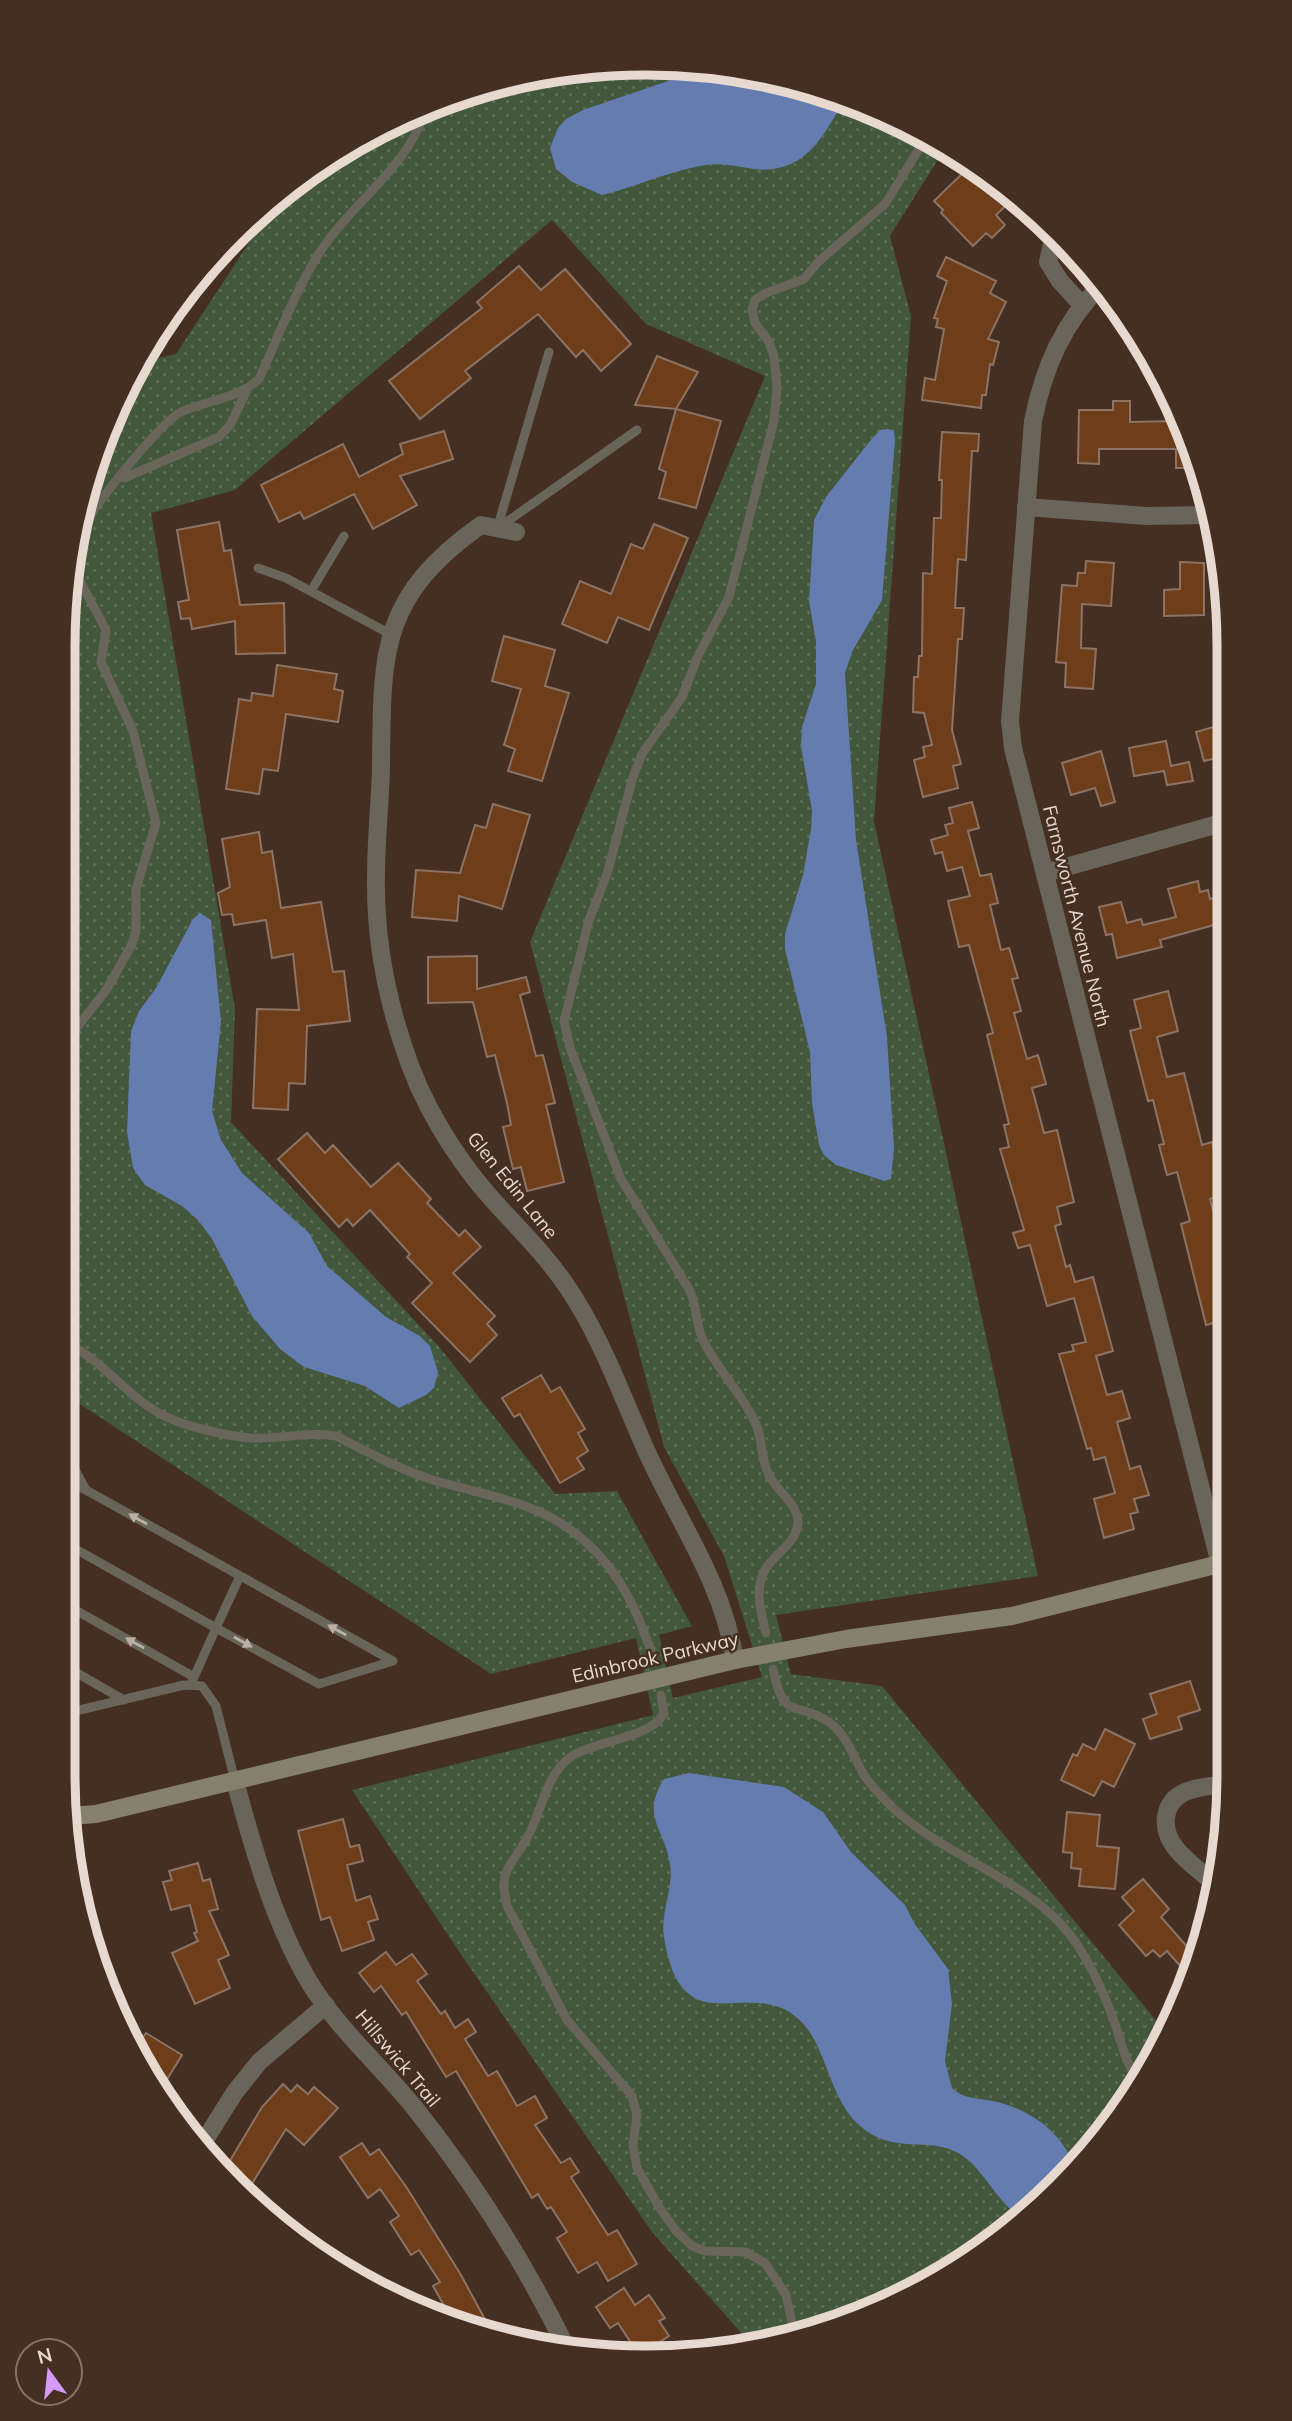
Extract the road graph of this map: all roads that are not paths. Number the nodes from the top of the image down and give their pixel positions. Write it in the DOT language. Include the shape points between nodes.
graph roads {
  1 [pos="421,122"];
  2 [pos="921,146"];
  3 [pos="1052,244"];
  4 [pos="1094,293"];
  5 [pos="1082,305"];
  6 [pos="549,352"];
  7 [pos="247,390"];
  8 [pos="638,430"];
  9 [pos="119,480"];
  10 [pos="1026,507"];
  11 [pos="1201,515"];
  12 [pos="90,517"];
  13 [pos="497,528"];
  14 [pos="516,533"];
  15 [pos="344,536"];
  16 [pos="258,568"];
  17 [pos="79,579"];
  18 [pos="311,591"];
  19 [pos="392,635"];
  20 [pos="1217,824"];
  21 [pos="1045,873"];
  22 [pos="75,1030"];
  23 [pos="75,1348"];
  24 [pos="75,1470"];
  25 [pos="75,1485"];
  26 [pos="86,1490"];
  27 [pos="1217,1540"];
  28 [pos="75,1549"];
  29 [pos="1217,1565"];
  30 [pos="240,1576"];
  31 [pos="75,1610"];
  32 [pos="216,1628"];
  33 [pos="765,1633"];
  34 [pos="653,1658"];
  35 [pos="735,1660"];
  36 [pos="773,1669"];
  37 [pos="75,1672"];
  38 [pos="192,1680"];
  39 [pos="661,1695"];
  40 [pos="124,1700"];
  41 [pos="75,1711"];
  42 [pos="235,1781"];
  43 [pos="1217,1785"];
  44 [pos="96,1814"];
  45 [pos="76,1816"];
  46 [pos="77,1823"];
  47 [pos="1207,1877"];
  48 [pos="327,2005"];
  49 [pos="1132,2073"];
  50 [pos="206,2138"];
  51 [pos="793,2326"];
  52 [pos="562,2339"];
  1 -- 7 [label="lane" via="404,155 353,208 321,250 259,379"];
  2 -- 33 [label="lane" via="885,204 804,279 755,300 755,323 774,356 777,387 774,421 729,597 682,697 642,754 589,920 564,1021 570,1048 621,1179 689,1289 703,1340 755,1421 763,1463 773,1485 795,1511 794,1534 764,1572 759,1601"];
  3 -- 5 [label="street" via="1048,262"];
  4 -- 5 [label="street, Farnsworth Avenue North"];
  5 -- 10 [label="street, Farnsworth Avenue North" via="1063,331 1040,390"];
  6 -- 13 [label="lane"];
  7 -- 9 [label="lane" via="179,413 146,443"];
  7 -- 9 [label="lane" via="219,437"];
  8 -- 13 [label="lane"];
  9 -- 12 [label="lane"];
  10 -- 11 [label="street"];
  10 -- 21 [label="street, Farnsworth Avenue North" via="1010,721"];
  13 -- 14 [label="street, Glen Edin Lane"];
  13 -- 19 [label="street, Glen Edin Lane" via="481,525 447,550 419,580"];
  15 -- 18 [label="lane"];
  16 -- 18 [label="lane"];
  17 -- 22 [label="lane" via="106,630 101,662 133,731 156,823 136,889 132,944 107,989"];
  18 -- 19 [label="lane"];
  19 -- 35 [label="street, Glen Edin Lane" via="385,656 382,697 376,877 379,935 403,1048 454,1151 566,1285 596,1336 647,1452 709,1569 730,1629"];
  20 -- 21 [label="street"];
  21 -- 27 [label="street, Farnsworth Avenue North"];
  23 -- 34 [label="lane" via="138,1402 170,1419 250,1438 336,1436 429,1479 547,1515 577,1534 621,1582 640,1615"];
  24 -- 26 [label="lane"];
  25 -- 26 [label="lane"];
  30 -- 26 [label="lane, one-way"];
  28 -- 32 [label="lane"];
  29 -- 35 [label="street, Edinbrook Parkway" via="1012,1616"];
  30 -- 32 [label="lane"];
  32 -- 30 [label="lane, one-way" via="319,1684 393,1661"];
  38 -- 31 [label="lane, one-way"];
  32 -- 38 [label="lane"];
  35 -- 42 [label="street, Edinbrook Parkway"];
  36 -- 49 [label="lane" via="786,1705 830,1723 865,1777 892,1806 1055,1918 1095,1979"];
  37 -- 40 [label="lane"];
  38 -- 40 [label="lane"];
  38 -- 42 [label="lane" via="216,1706"];
  39 -- 51 [label="lane" via="664,1714 660,1721 583,1750 565,1762 552,1779 527,1838 506,1871 507,1906 567,2020 632,2096 637,2115 633,2145 637,2168 659,2207 692,2246 705,2251 746,2252 765,2263 786,2294"];
  40 -- 41 [label="lane"];
  42 -- 44 [label="street, Edinbrook Parkway"];
  42 -- 48 [label="street, Hillswick Trail" via="285,1937"];
  43 -- 47 [label="street" via="1178,1795 1171,1802 1166,1822 1177,1849"];
  44 -- 45 [label="street, Edinbrook Parkway"];
  44 -- 46 [label="street, Edinbrook Parkway"];
  48 -- 50 [label="street" via="259,2062"];
  48 -- 52 [label="street, Hillswick Trail" via="478,2192 535,2283"];
}
